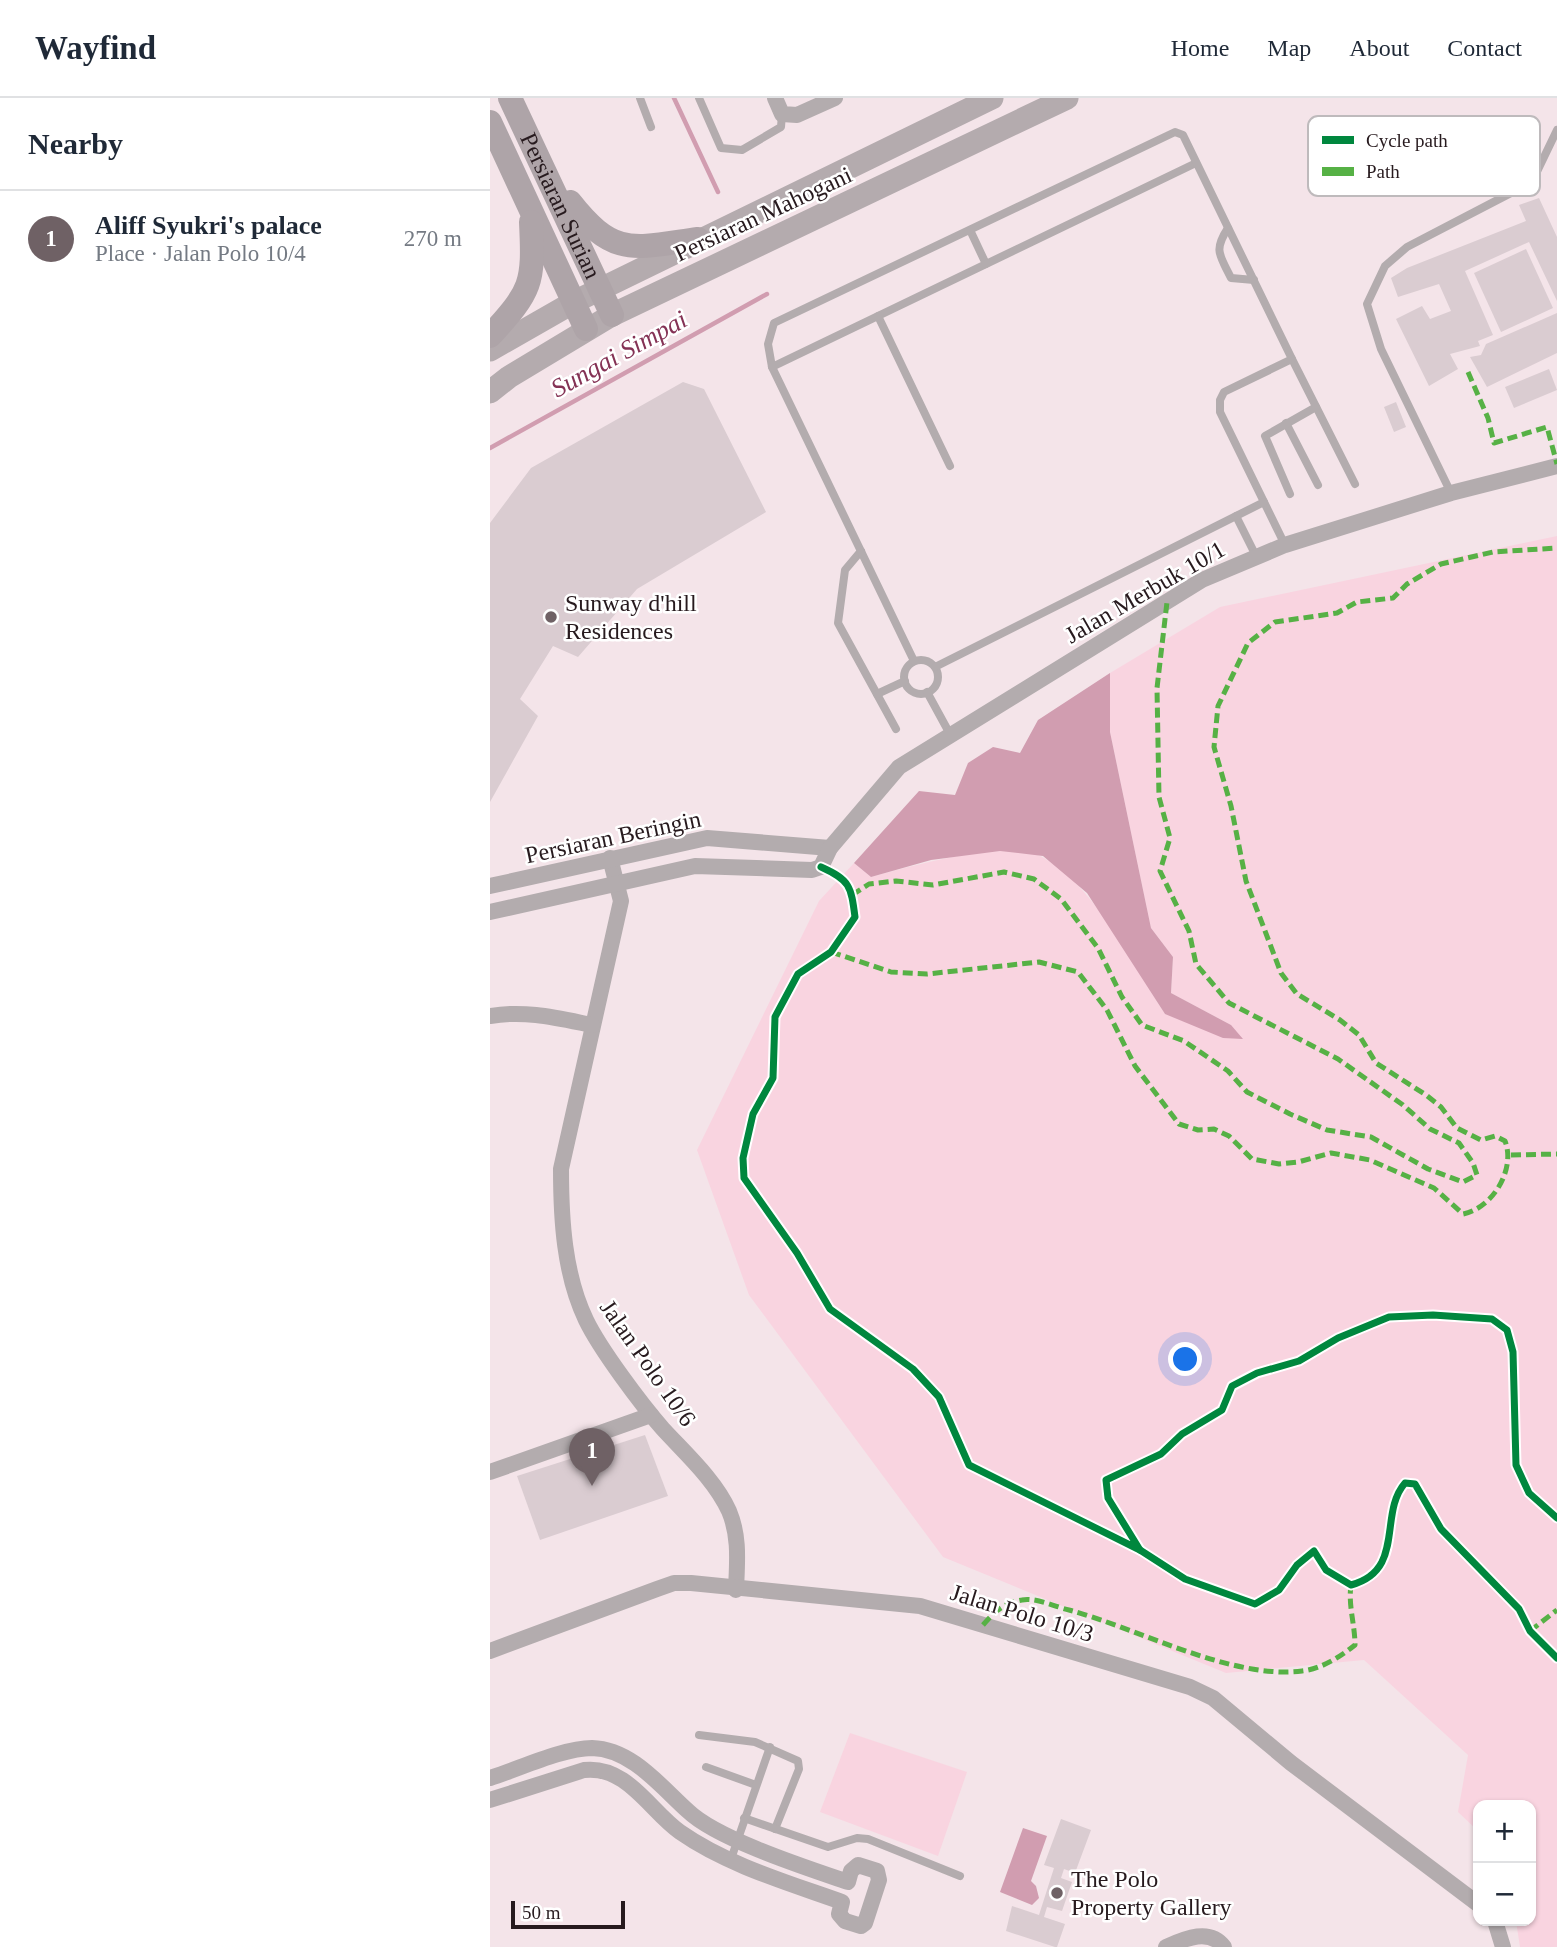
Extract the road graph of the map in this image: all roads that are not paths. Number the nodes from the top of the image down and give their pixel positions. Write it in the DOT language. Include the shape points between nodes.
graph roads {
  1 [pos="639,98"];
  2 [pos="699,98"];
  3 [pos="775,98"];
  4 [pos="835,98"];
  5 [pos="992,98"];
  6 [pos="1068,98"];
  7 [pos="514,104"];
  8 [pos="782,114"];
  9 [pos="490,122"];
  10 [pos="651,127"];
  11 [pos="1557,130"];
  12 [pos="1196,163"];
  13 [pos="1540,165"];
  14 [pos="543,169"];
  15 [pos="1505,196"];
  16 [pos="530,207"];
  17 [pos="1228,228"];
  18 [pos="970,230"];
  19 [pos="698,239"];
  20 [pos="986,264"];
  21 [pos="1254,281"];
  22 [pos="600,288"];
  23 [pos="573,302"];
  24 [pos="612,315"];
  25 [pos="878,316"];
  26 [pos="586,329"];
  27 [pos="490,336"];
  28 [pos="490,350"];
  29 [pos="1292,359"];
  30 [pos="772,367"];
  31 [pos="490,392"];
  32 [pos="1316,407"];
  33 [pos="1286,423"];
  34 [pos="950,466"];
  35 [pos="1557,466"];
  36 [pos="1355,484"];
  37 [pos="1318,485"];
  38 [pos="1451,493"];
  39 [pos="1290,494"];
  40 [pos="1264,502"];
  41 [pos="1236,516"];
  42 [pos="1285,545"];
  43 [pos="861,551"];
  44 [pos="1256,556"];
  45 [pos="914,662"];
  46 [pos="935,667"];
  47 [pos="905,681"];
  48 [pos="927,692"];
  49 [pos="877,694"];
  50 [pos="895,729"];
  51 [pos="951,736"];
  52 [pos="830,848"];
  53 [pos="610,858"];
  54 [pos="821,867"];
  55 [pos="619,884"];
  56 [pos="490,886"];
  57 [pos="490,912"];
  58 [pos="490,1016"];
  59 [pos="592,1026"];
  60 [pos="650,1415"];
  61 [pos="490,1472"];
  62 [pos="736,1590"];
  63 [pos="490,1651"];
  64 [pos="699,1735"];
  65 [pos="770,1747"];
  66 [pos="706,1767"];
  67 [pos="519,1769"];
  68 [pos="490,1779"];
  69 [pos="756,1784"];
  70 [pos="526,1788"];
  71 [pos="490,1800"];
  72 [pos="744,1818"];
  73 [pos="775,1829"];
  74 [pos="737,1839"];
  75 [pos="731,1858"];
  76 [pos="960,1876"];
  77 [pos="848,1882"];
  78 [pos="1473,1900"];
  79 [pos="842,1902"];
  80 [pos="1497,1926"];
  81 [pos="1166,1947"];
  82 [pos="1224,1947"];
  83 [pos="1503,1947"];
  1 -- 10 [label="lane"];
  2 -- 8 [label="lane" via="721,148 742,150 781,127"];
  3 -- 8 [label="street"];
  4 -- 8 [label="street" via="797,115"];
  5 -- 19 [label="main road, Persiaran Mahogani"];
  6 -- 24 [label="main road, Persiaran Mahogani"];
  7 -- 14 [label="main road, Persiaran Surian"];
  9 -- 16 [label="main road, Persiaran Surian"];
  11 -- 13 [label="lane"];
  12 -- 17 [label="lane"];
  12 -- 18 [label="lane" via="1183,135 1175,132"];
  12 -- 20 [label="lane"];
  14 -- 19 [label="main road" via="591,229 613,243 643,247"];
  14 -- 22 [label="main road, Persiaran Surian"];
  15 -- 38 [label="lane" via="1407,247 1385,266 1367,304 1381,349"];
  16 -- 23 [label="main road, Persiaran Surian"];
  16 -- 27 [label="main road" via="534,268 522,300"];
  17 -- 21 [label="lane"];
  17 -- 21 [label="lane" via="1218,251 1231,278"];
  18 -- 20 [label="lane"];
  18 -- 30 [label="lane" via="774,323 768,344"];
  19 -- 22 [label="main road, Persiaran Mahogani"];
  20 -- 25 [label="lane"];
  21 -- 29 [label="lane"];
  22 -- 23 [label="main road, Persiaran Mahogani"];
  22 -- 24 [label="main road, Persiaran Surian"];
  23 -- 26 [label="main road, Persiaran Surian"];
  23 -- 28 [label="main road, Persiaran Mahogani"];
  24 -- 26 [label="main road, Persiaran Mahogani"];
  25 -- 30 [label="lane"];
  25 -- 34 [label="lane"];
  26 -- 31 [label="main road, Persiaran Mahogani"];
  29 -- 32 [label="lane"];
  29 -- 40 [label="lane" via="1224,392 1220,400 1220,412"];
  30 -- 43 [label="lane"];
  32 -- 33 [label="lane"];
  32 -- 36 [label="lane"];
  33 -- 37 [label="lane"];
  33 -- 39 [label="lane" via="1265,436"];
  35 -- 38 [label="street, Jalan Merbuk 10/1"];
  38 -- 42 [label="street, Jalan Merbuk 10/1"];
  40 -- 41 [label="lane"];
  40 -- 42 [label="lane"];
  41 -- 44 [label="lane"];
  41 -- 46 [label="lane"];
  42 -- 44 [label="street, Jalan Merbuk 10/1"];
  43 -- 45 [label="lane"];
  43 -- 49 [label="lane" via="845,570 838,623"];
  44 -- 51 [label="street, Jalan Merbuk 10/1" via="1202,580"];
  45 -- 46 [label="lane" via="925,660"];
  45 -- 47 [label="lane" via="906,669"];
  46 -- 48 [label="lane" via="937,681"];
  47 -- 48 [label="lane" via="911,690"];
  47 -- 49 [label="lane"];
  48 -- 51 [label="lane"];
  49 -- 50 [label="lane"];
  51 -- 52 [label="street, Jalan Merbuk 10/1" via="899,767"];
  52 -- 53 [label="street, Persiaran Beringin" via="708,838"];
  52 -- 54 [label="street, Jalan Merbuk 10/1"];
  53 -- 55 [label="street, Jalan Polo 10/6"];
  53 -- 56 [label="street, Persiaran Beringin"];
  54 -- 55 [label="street, Persiaran Beringin" via="695,866"];
  55 -- 57 [label="street, Persiaran Beringin"];
  55 -- 59 [label="street, Jalan Polo 10/6" via="621,901"];
  58 -- 59 [label="street" via="541,1014"];
  59 -- 60 [label="street, Jalan Polo 10/6" via="561,1169 568,1261 587,1322"];
  60 -- 61 [label="street"];
  60 -- 62 [label="street, Jalan Polo 10/6" via="714,1486 729,1512 738,1544"];
  62 -- 63 [label="street, Jalan Polo 10/3" via="674,1583"];
  62 -- 78 [label="street, Jalan Polo 10/3" via="920,1606 1190,1687 1213,1698"];
  64 -- 65 [label="lane"];
  65 -- 69 [label="lane"];
  65 -- 73 [label="lane" via="794,1757 799,1769"];
  66 -- 69 [label="lane"];
  67 -- 68 [label="street"];
  67 -- 70 [label="street"];
  67 -- 74 [label="street" via="580,1749 603,1749 643,1768 690,1813"];
  69 -- 72 [label="lane"];
  70 -- 71 [label="street"];
  70 -- 75 [label="street" via="598,1769 632,1786 705,1849"];
  72 -- 73 [label="lane"];
  72 -- 74 [label="lane"];
  73 -- 76 [label="lane" via="828,1847 868,1839"];
  74 -- 75 [label="lane"];
  74 -- 77 [label="street"];
  75 -- 79 [label="street"];
  77 -- 79 [label="street"];
  77 -- 79 [label="street" via="858,1865 879,1875 865,1923 855,1925 841,1919"];
  80 -- 83 [label="street"];
  81 -- 82 [label="street" via="1209,1934"];
}
